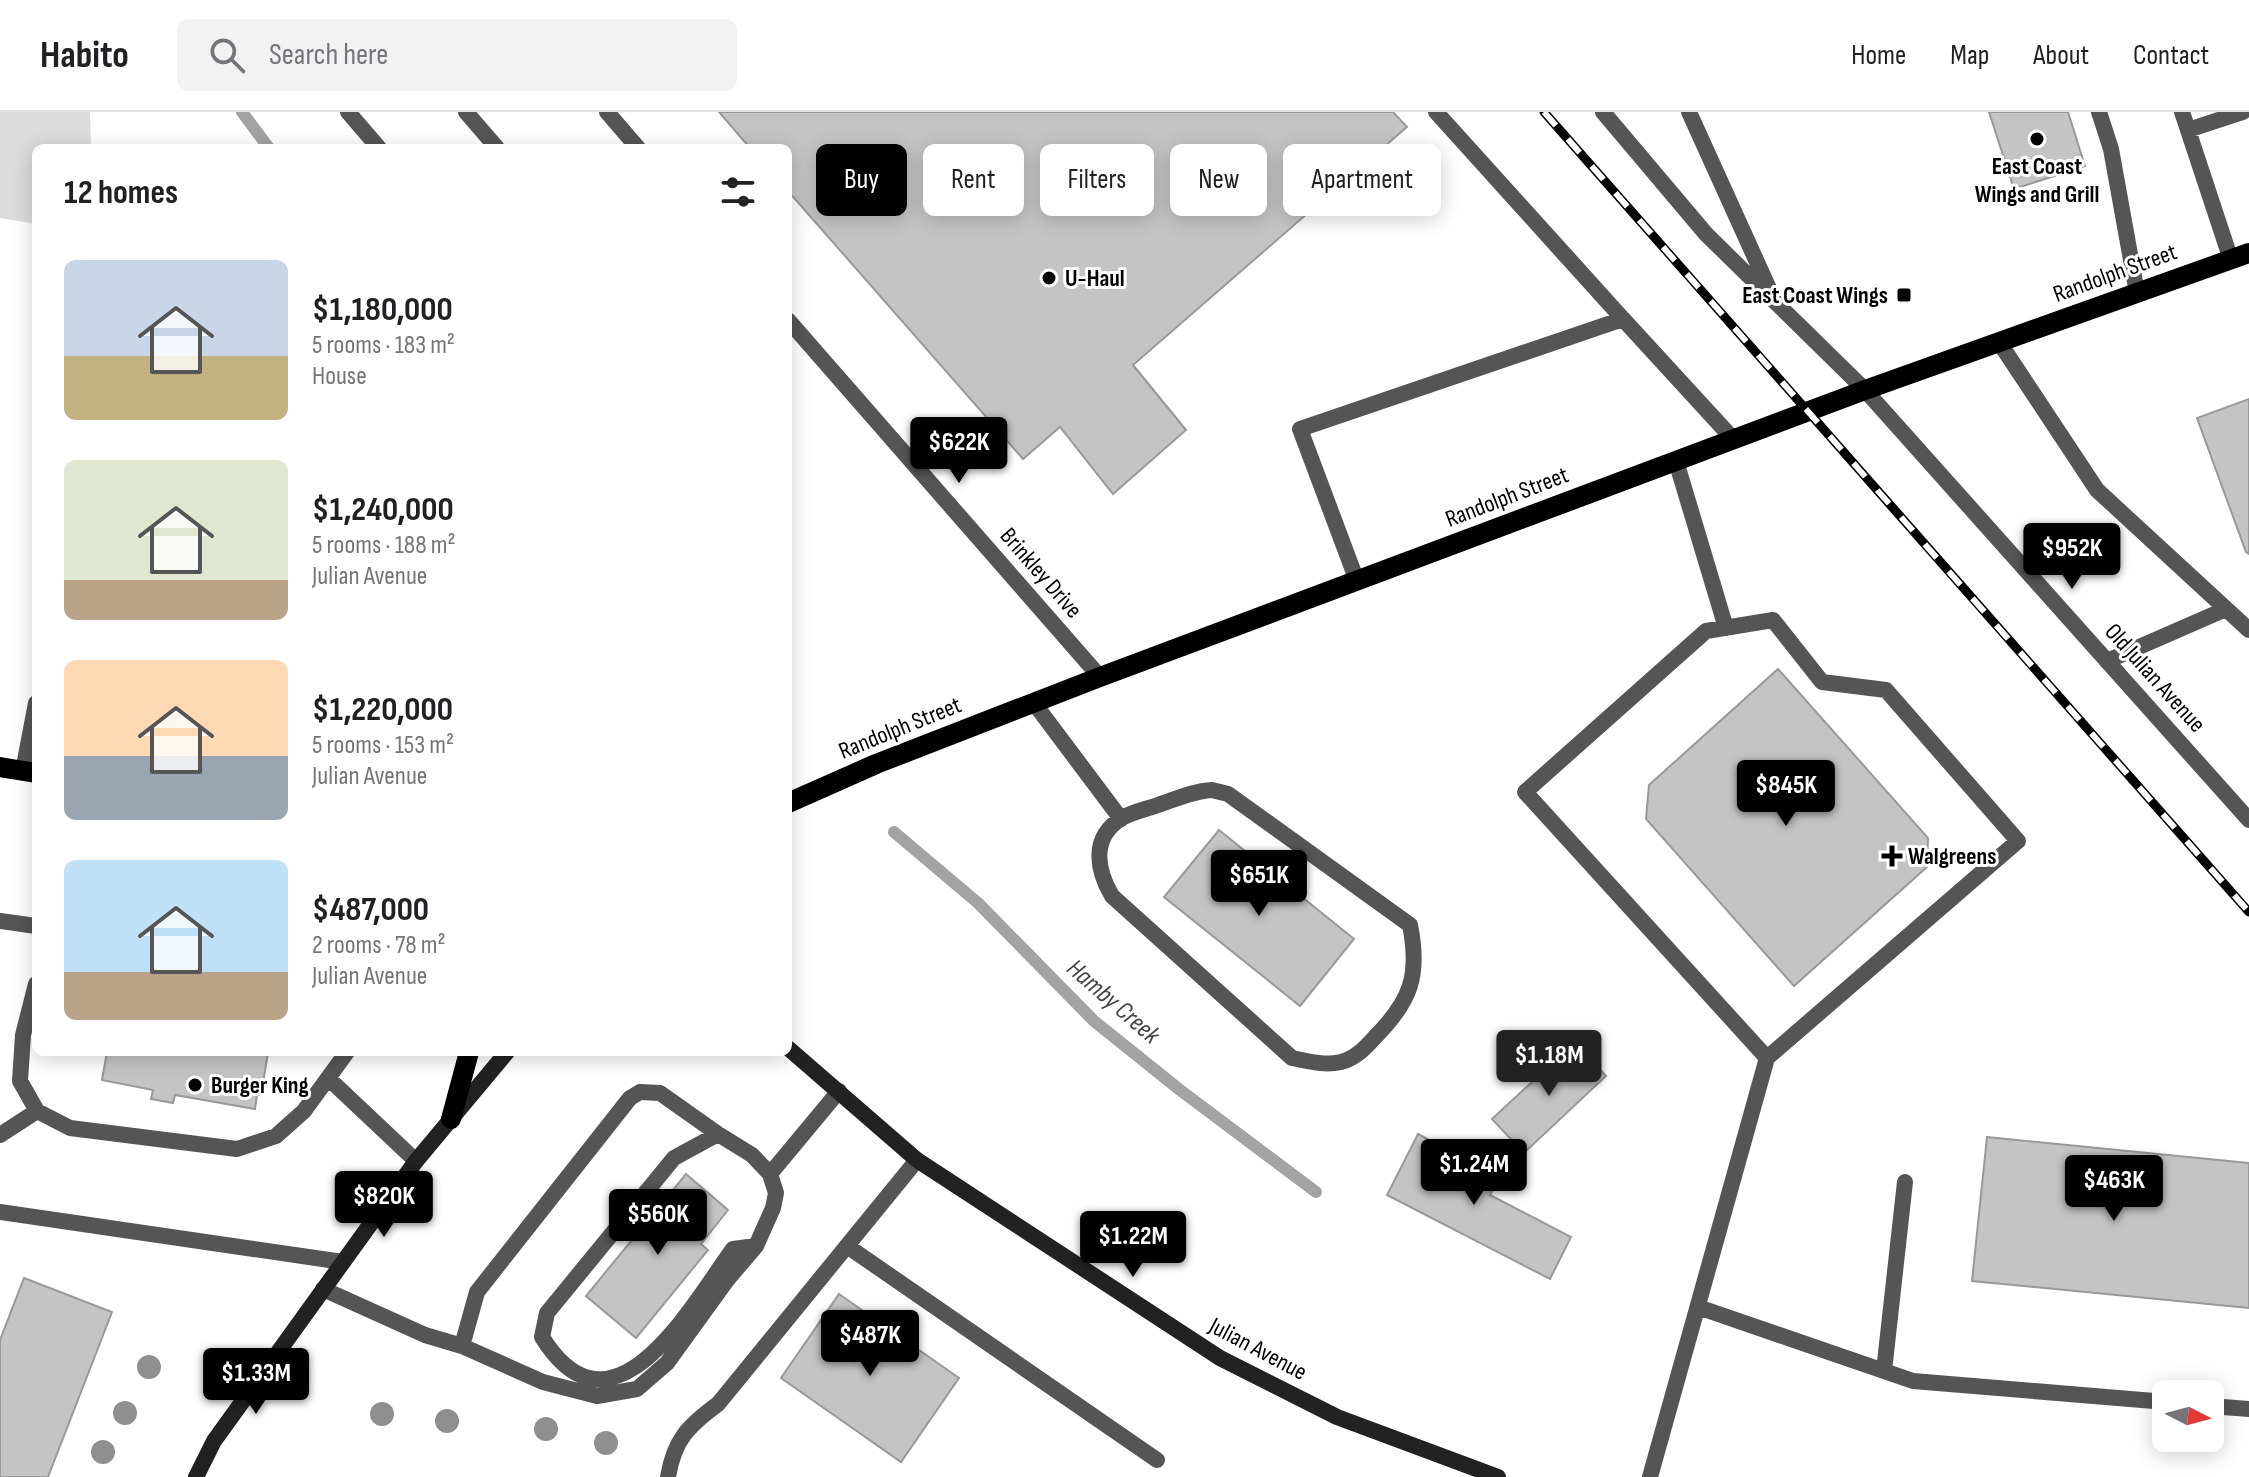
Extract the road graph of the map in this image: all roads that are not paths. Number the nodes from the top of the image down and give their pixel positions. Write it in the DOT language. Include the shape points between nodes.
graph roads {
  1 [pos="348,112"];
  2 [pos="466,112"];
  3 [pos="607,112"];
  4 [pos="1436,112"];
  5 [pos="1603,112"];
  6 [pos="1689,112"];
  7 [pos="2099,112"];
  8 [pos="2182,112"];
  9 [pos="2243,112"];
  10 [pos="2188,130"];
  11 [pos="376,144"];
  12 [pos="494,144"];
  13 [pos="635,144"];
  14 [pos="2240,256"];
  15 [pos="2137,293"];
  16 [pos="1775,302"];
  17 [pos="1623,319"];
  18 [pos="792,325"];
  19 [pos="1999,342"];
  20 [pos="1865,390"];
  21 [pos="1734,440"];
  22 [pos="1676,461"];
  23 [pos="1357,581"];
  24 [pos="2226,609"];
  25 [pos="1726,628"];
  26 [pos="2249,630"];
  27 [pos="2107,661"];
  28 [pos="1100,677"];
  29 [pos="1034,703"];
  30 [pos="32,742"];
  31 [pos="0,767"];
  32 [pos="29,772"];
  33 [pos="792,801"];
  34 [pos="1121,819"];
  35 [pos="2249,820"];
  36 [pos="0,921"];
  37 [pos="32,925"];
  38 [pos="32,1000"];
  39 [pos="792,1051"];
  40 [pos="344,1056"];
  41 [pos="468,1056"];
  42 [pos="504,1056"];
  43 [pos="1767,1058"];
  44 [pos="328,1078"];
  45 [pos="839,1091"];
  46 [pos="37,1111"];
  47 [pos="451,1119"];
  48 [pos="718,1134"];
  49 [pos="0,1135"];
  50 [pos="917,1160"];
  51 [pos="416,1161"];
  52 [pos="770,1174"];
  53 [pos="1905,1182"];
  54 [pos="0,1212"];
  55 [pos="756,1246"];
  56 [pos="847,1246"];
  57 [pos="343,1262"];
  58 [pos="323,1289"];
  59 [pos="1698,1307"];
  60 [pos="462,1346"];
  61 [pos="1884,1371"];
  62 [pos="2152,1401"];
  63 [pos="2224,1407"];
  64 [pos="2249,1409"];
  65 [pos="1157,1460"];
  66 [pos="196,1477"];
  67 [pos="668,1477"];
  68 [pos="1498,1477"];
  69 [pos="1650,1477"];
  1 -- 11 [label="street"];
  2 -- 12 [label="street"];
  3 -- 13 [label="street"];
  4 -- 17 [label="street"];
  5 -- 16 [label="street, Old Julian Avenue" via="1706,234"];
  6 -- 16 [label="street"];
  7 -- 15 [label="street" via="2111,149"];
  8 -- 10 [label="street"];
  9 -- 10 [label="street"];
  10 -- 14 [label="street"];
  14 -- 15 [label="main road, Randolph Street"];
  15 -- 19 [label="main road, Randolph Street"];
  16 -- 20 [label="street, Old Julian Avenue"];
  17 -- 21 [label="street"];
  17 -- 23 [label="street" via="1300,429"];
  18 -- 28 [label="street, Brinkley Drive"];
  19 -- 20 [label="main road, Randolph Street"];
  19 -- 24 [label="street" via="2097,490"];
  20 -- 21 [label="main road, Randolph Street"];
  20 -- 27 [label="street, Old Julian Avenue"];
  21 -- 22 [label="main road, Randolph Street"];
  22 -- 23 [label="main road, Randolph Street"];
  22 -- 25 [label="street"];
  23 -- 28 [label="main road, Randolph Street"];
  24 -- 26 [label="street"];
  24 -- 27 [label="street"];
  25 -- 43 [label="street" via="1706,631 1525,792"];
  25 -- 43 [label="street" via="1773,620 1822,682 1886,690 2018,841"];
  27 -- 35 [label="street, Old Julian Avenue"];
  28 -- 29 [label="main road, Randolph Street"];
  29 -- 33 [label="main road, Randolph Street"];
  29 -- 34 [label="street"];
  30 -- 32 [label="street"];
  31 -- 32 [label="main road"];
  34 -- 34 [label="street" via="1101,841 1098,861 1112,896 1292,1058 1321,1064 1357,1056 1405,1003 1414,966 1410,925 1228,794 1196,791"];
  36 -- 37 [label="street"];
  38 -- 46 [label="street" via="20,1081"];
  39 -- 45 [label="street, Julian Avenue"];
  40 -- 44 [label="street"];
  41 -- 47 [label="main road"];
  42 -- 47 [label="street"];
  43 -- 59 [label="street"];
  44 -- 46 [label="street" via="304,1111 276,1136 237,1149 70,1128"];
  44 -- 51 [label="street"];
  45 -- 50 [label="street, Julian Avenue"];
  45 -- 52 [label="street"];
  46 -- 49 [label="street"];
  47 -- 51 [label="street"];
  48 -- 52 [label="street" via="752,1155"];
  48 -- 55 [label="street" via="674,1158 547,1313 542,1337 553,1355 581,1376 609,1379 630,1373 671,1335 733,1249"];
  48 -- 60 [label="street" via="660,1093 640,1092 630,1098 477,1292"];
  50 -- 56 [label="street"];
  50 -- 68 [label="street, Julian Avenue" via="1220,1358 1337,1417"];
  51 -- 57 [label="street"];
  52 -- 55 [label="street" via="776,1193"];
  53 -- 61 [label="street"];
  54 -- 57 [label="street"];
  55 -- 60 [label="street" via="667,1363 637,1389 597,1396 543,1382"];
  56 -- 65 [label="street"];
  56 -- 67 [label="street" via="718,1404 691,1424 671,1457"];
  57 -- 58 [label="street"];
  58 -- 60 [label="street"];
  58 -- 66 [label="street" via="214,1441"];
  59 -- 61 [label="street"];
  59 -- 69 [label="street"];
  61 -- 62 [label="street" via="1913,1381"];
  63 -- 64 [label="street"];
}
